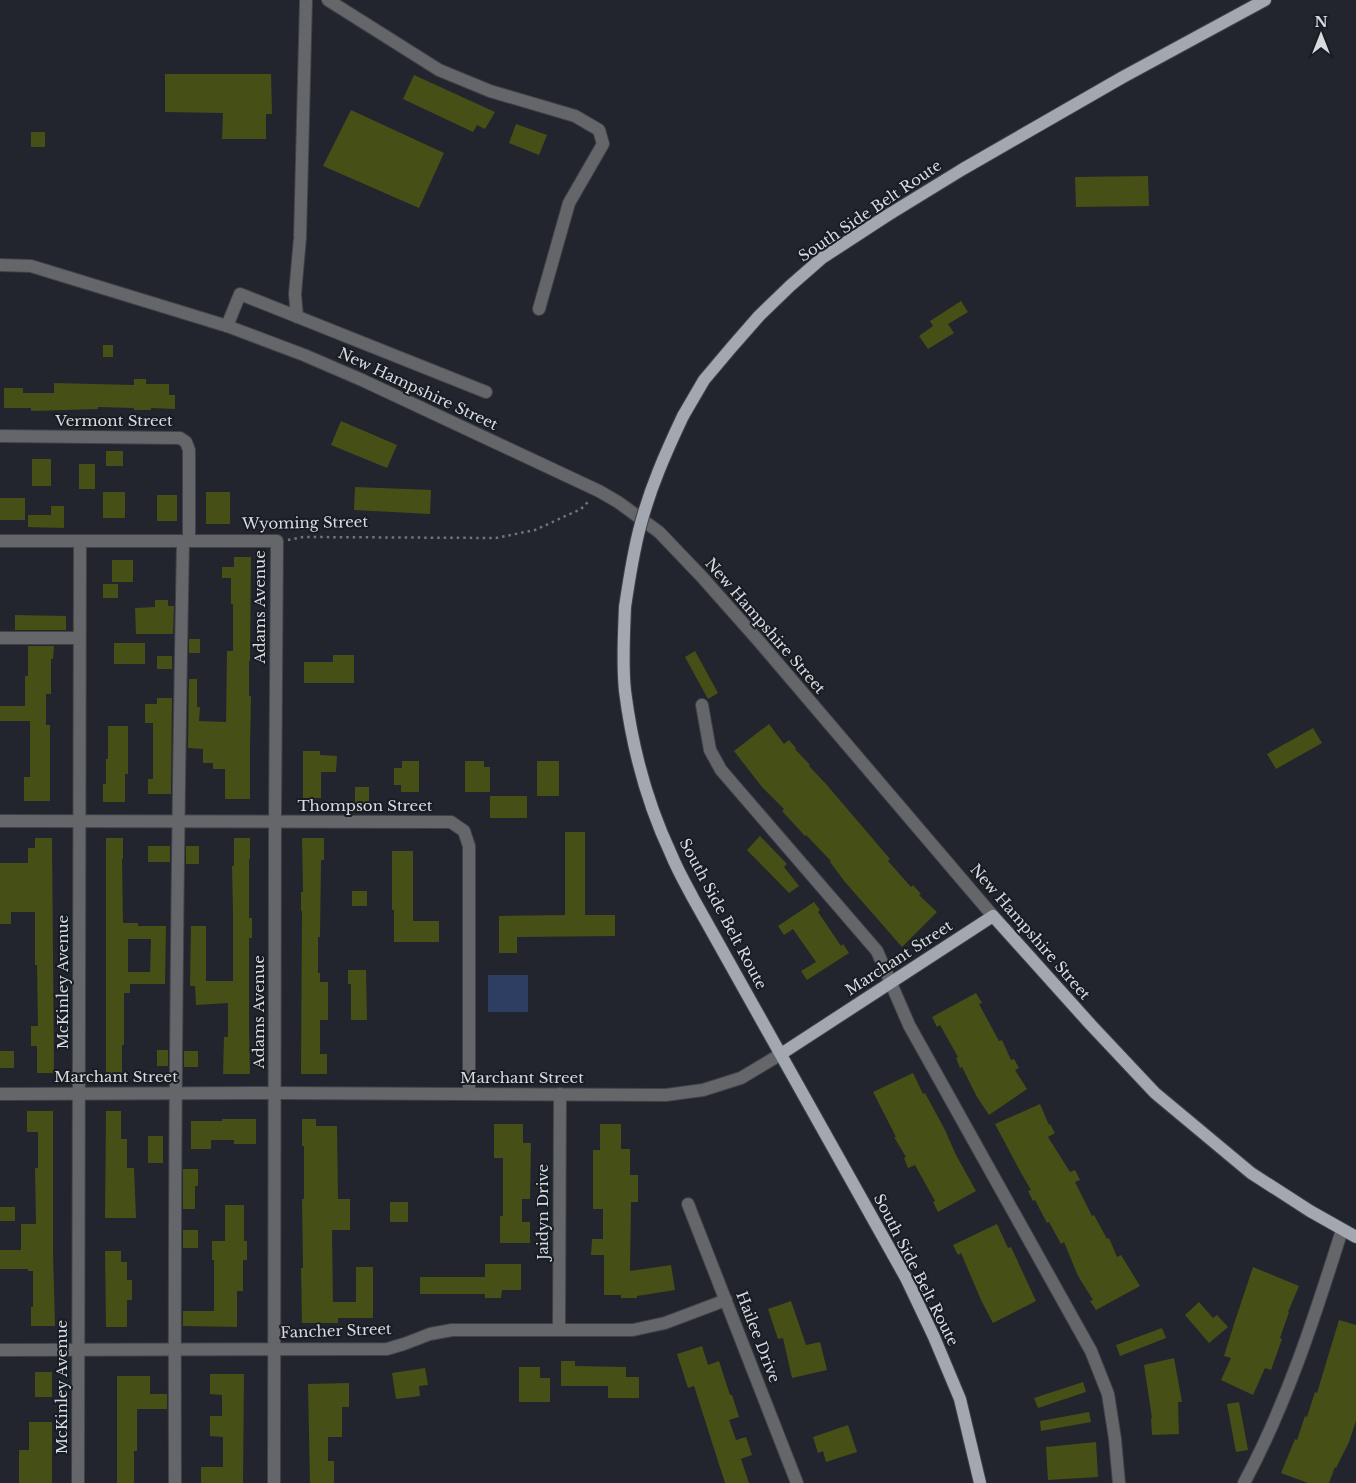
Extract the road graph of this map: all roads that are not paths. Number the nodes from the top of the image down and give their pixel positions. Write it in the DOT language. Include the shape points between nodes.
graph roads {
  1 [pos="306,0"];
  2 [pos="328,0"];
  3 [pos="1265,0"];
  4 [pos="0,265"];
  5 [pos="539,308"];
  6 [pos="297,317"];
  7 [pos="227,326"];
  8 [pos="486,392"];
  9 [pos="0,436"];
  10 [pos="0,541"];
  11 [pos="186,541"];
  12 [pos="277,541"];
  13 [pos="80,542"];
  14 [pos="0,638"];
  15 [pos="79,638"];
  16 [pos="702,706"];
  17 [pos="0,821"];
  18 [pos="78,821"];
  19 [pos="177,822"];
  20 [pos="275,822"];
  21 [pos="993,916"];
  22 [pos="891,983"];
  23 [pos="781,1054"];
  24 [pos="175,1093"];
  25 [pos="275,1093"];
  26 [pos="0,1094"];
  27 [pos="79,1094"];
  28 [pos="470,1094"];
  29 [pos="560,1094"];
  30 [pos="688,1204"];
  31 [pos="1342,1230"];
  32 [pos="1356,1237"];
  33 [pos="726,1300"];
  34 [pos="559,1329"];
  35 [pos="274,1349"];
  36 [pos="0,1350"];
  37 [pos="78,1350"];
  38 [pos="175,1350"];
  39 [pos="78,1483"];
  40 [pos="175,1483"];
  41 [pos="274,1483"];
  42 [pos="797,1483"];
  43 [pos="980,1483"];
  44 [pos="1119,1483"];
  45 [pos="1244,1483"];
  1 -- 6 [label="street" via="300,238 295,294"];
  2 -- 5 [label="street" via="439,70 490,92 575,116 599,130 602,144 569,203"];
  3 -- 23 [label="main road, South Side Belt Route, bridge" via="963,169 822,258 760,316 704,380 666,452 645,509 625,607 625,690 632,735 649,798 670,852"];
  4 -- 7 [label="street, New Hampshire Street" via="31,266"];
  6 -- 7 [label="street" via="240,294"];
  6 -- 8 [label="street"];
  7 -- 21 [label="street, New Hampshire Street" via="304,354 599,491 659,532 757,638"];
  9 -- 11 [label="street, Vermont Street" via="180,438 189,450"];
  10 -- 13 [label="street, Wyoming Street"];
  11 -- 12 [label="street, Wyoming Street"];
  11 -- 13 [label="street, Wyoming Street"];
  11 -- 19 [label="street"];
  12 -- 20 [label="street, Adams Avenue"];
  13 -- 15 [label="street, McKinley Avenue"];
  14 -- 15 [label="street"];
  15 -- 18 [label="street, McKinley Avenue"];
  16 -- 22 [label="street" via="710,750 721,770 877,951"];
  17 -- 18 [label="street, Thompson Street"];
  18 -- 19 [label="street, Thompson Street"];
  18 -- 27 [label="street, McKinley Avenue"];
  19 -- 20 [label="street, Thompson Street"];
  19 -- 24 [label="street"];
  20 -- 25 [label="street, Adams Avenue"];
  20 -- 28 [label="street, Thompson Street" via="451,822 464,831 469,846"];
  21 -- 22 [label="main road, Marchant Street"];
  21 -- 31 [label="main road, New Hampshire Street" via="1155,1093 1251,1173"];
  22 -- 23 [label="main road, Marchant Street"];
  22 -- 44 [label="street" via="909,1025 1091,1351 1108,1394"];
  23 -- 29 [label="street, Marchant Street" via="740,1078 702,1090 666,1095"];
  23 -- 43 [label="main road, South Side Belt Route" via="906,1278 934,1337 960,1399"];
  24 -- 25 [label="street, Marchant Street"];
  24 -- 27 [label="street, Marchant Street"];
  24 -- 38 [label="street"];
  25 -- 28 [label="street, Marchant Street"];
  25 -- 35 [label="street, Adams Avenue"];
  26 -- 27 [label="street, Marchant Street"];
  27 -- 37 [label="street, McKinley Avenue"];
  28 -- 29 [label="street, Marchant Street"];
  29 -- 34 [label="street, Jaidyn Drive"];
  30 -- 33 [label="street, Hailee Drive"];
  31 -- 32 [label="main road, New Hampshire Street"];
  31 -- 45 [label="street" via="1292,1376"];
  33 -- 34 [label="street, Fancher Street" via="665,1323 633,1330"];
  33 -- 42 [label="street, Hailee Drive"];
  34 -- 35 [label="street, Fancher Street" via="452,1330 387,1349"];
  35 -- 38 [label="street, Fancher Street"];
  35 -- 41 [label="street, Adams Avenue"];
  36 -- 37 [label="street, Fancher Street"];
  37 -- 38 [label="street, Fancher Street"];
  37 -- 39 [label="street, McKinley Avenue"];
  38 -- 40 [label="street"];
}
